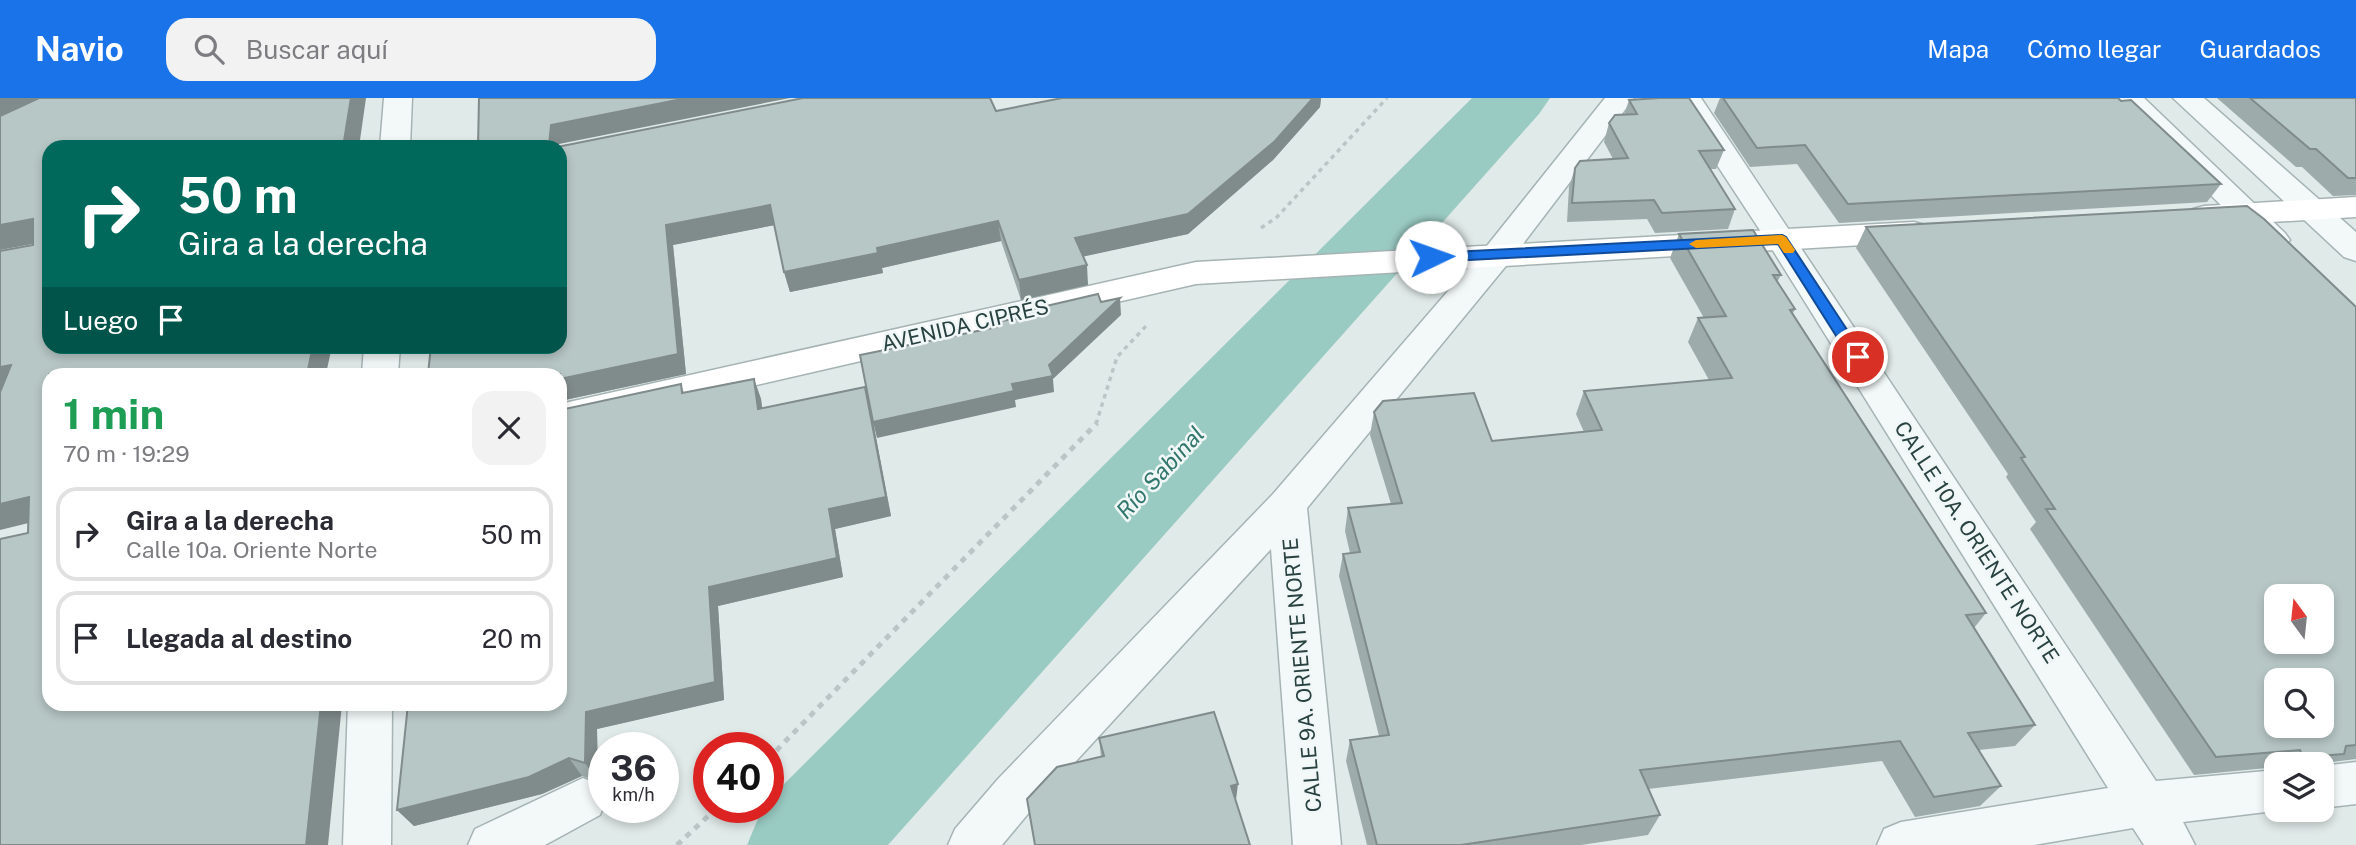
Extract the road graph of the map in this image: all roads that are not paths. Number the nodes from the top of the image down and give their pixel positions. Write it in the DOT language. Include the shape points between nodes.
graph roads {
  1 [pos="398,98"];
  2 [pos="1620,98"];
  3 [pos="1687,98"];
  4 [pos="2127,98"];
  5 [pos="2187,98"];
  6 [pos="395,140"];
  7 [pos="2356,207"];
  8 [pos="2312,210"];
  9 [pos="2247,214"];
  10 [pos="2178,217"];
  11 [pos="1946,230"];
  12 [pos="1782,240"];
  13 [pos="2356,250"];
  14 [pos="1498,254"];
  15 [pos="2296,261"];
  16 [pos="567,415"];
  17 [pos="1287,505"];
  18 [pos="370,711"];
  19 [pos="2356,783"];
  20 [pos="2334,786"];
  21 [pos="2264,792"];
  22 [pos="583,800"];
  23 [pos="2146,804"];
  24 [pos="367,845"];
  25 [pos="492,845"];
  26 [pos="972,845"];
  27 [pos="1317,845"];
  28 [pos="1900,845"];
  29 [pos="2171,845"];
  1 -- 6 [label="street"];
  2 -- 14 [label="street"];
  3 -- 12 [label="street, CALLE 10A. ORIENTE NORTE"];
  4 -- 9 [label="street"];
  5 -- 8 [label="street"];
  7 -- 8 [label="street"];
  8 -- 9 [label="street"];
  8 -- 13 [label="street"];
  9 -- 10 [label="street"];
  9 -- 15 [label="street"];
  11 -- 12 [label="street, AVENIDA CIPRÉS"];
  12 -- 14 [label="street, AVENIDA CIPRÉS"];
  12 -- 23 [label="street, CALLE 10A. ORIENTE NORTE"];
  14 -- 16 [label="street, AVENIDA CIPRÉS" via="1206,271"];
  14 -- 17 [label="street"];
  17 -- 26 [label="street" via="1014,793"];
  17 -- 27 [label="street, CALLE 9A. ORIENTE NORTE"];
  18 -- 24 [label="street"];
  19 -- 20 [label="street"];
  21 -- 23 [label="street"];
  22 -- 25 [label="street"];
  23 -- 28 [label="street"];
  23 -- 29 [label="street, CALLE 10A. ORIENTE NORTE"];
}
